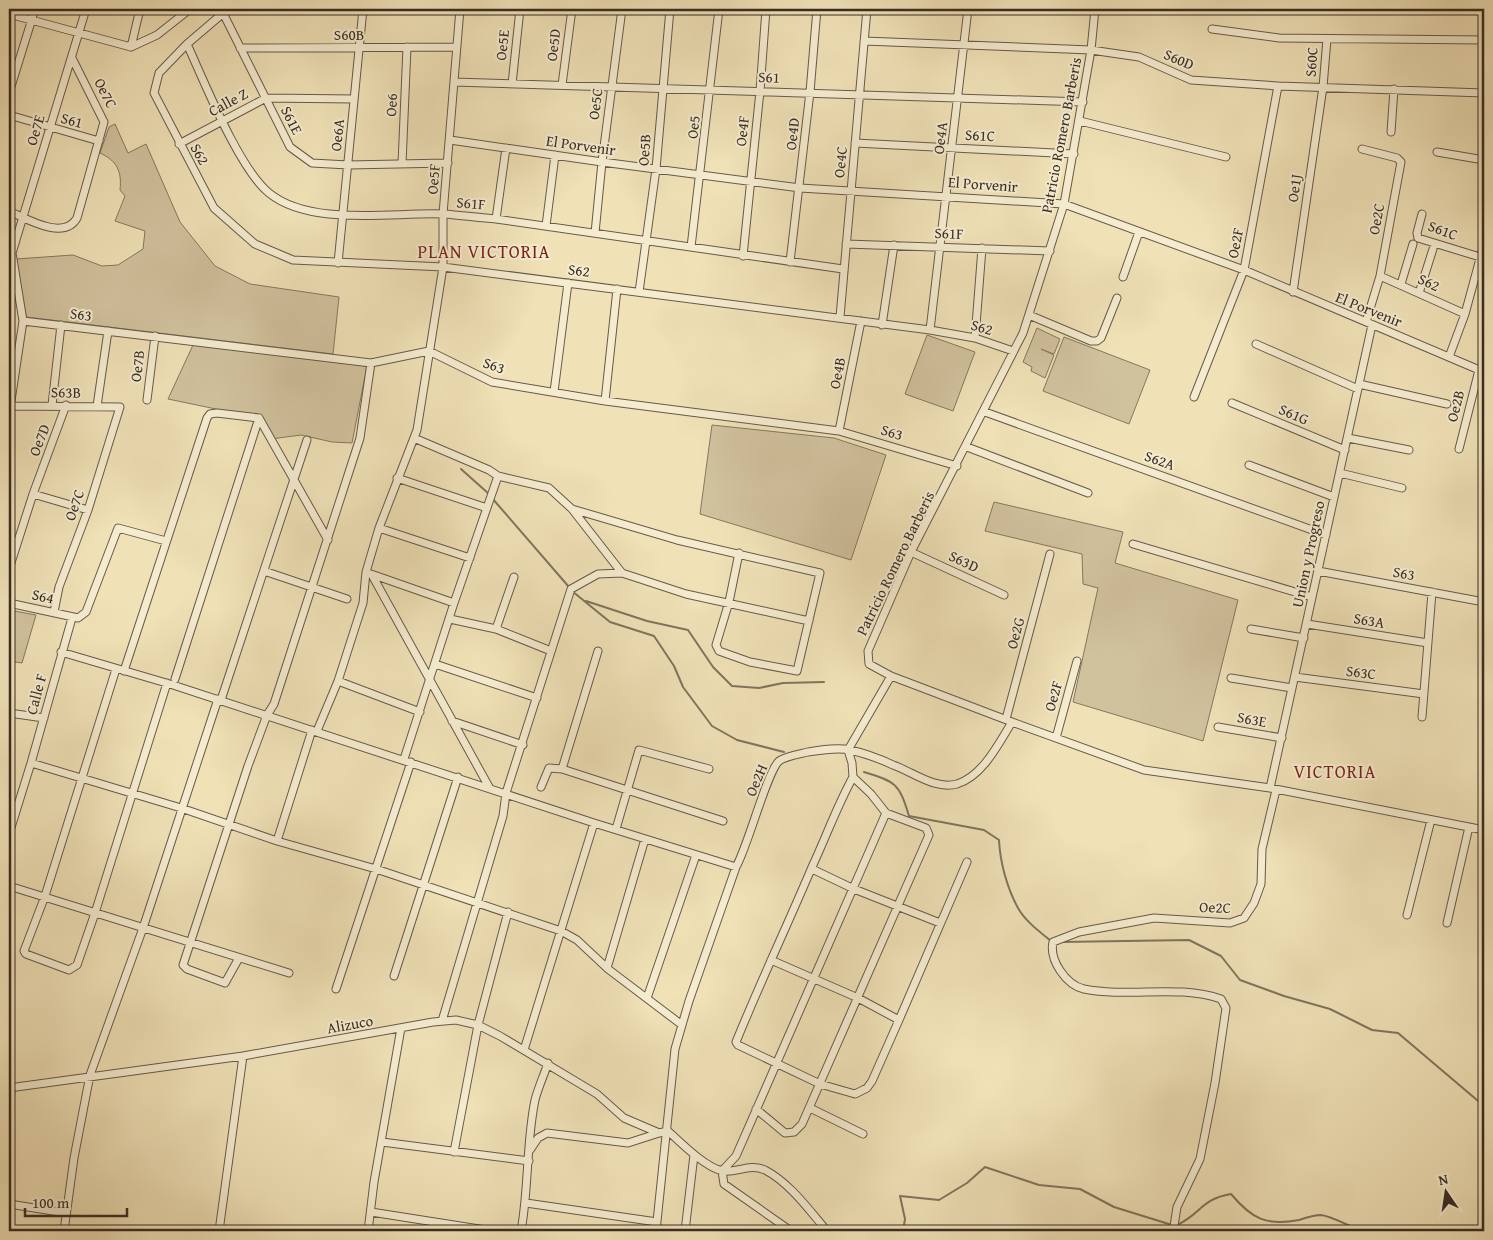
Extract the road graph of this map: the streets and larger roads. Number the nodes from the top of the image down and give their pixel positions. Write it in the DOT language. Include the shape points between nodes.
graph roads {
  1 [pos="35,9"];
  2 [pos="86,9"];
  3 [pos="140,9"];
  4 [pos="190,9"];
  5 [pos="363,9"];
  6 [pos="460,9"];
  7 [pos="520,9"];
  8 [pos="572,9"];
  9 [pos="622,9"];
  10 [pos="670,9"];
  11 [pos="719,9"];
  12 [pos="766,9"];
  13 [pos="817,9"];
  14 [pos="867,9"];
  15 [pos="968,9"];
  16 [pos="1095,9"];
  17 [pos="226,11"];
  18 [pos="180,12"];
  19 [pos="9,14"];
  20 [pos="31,22"];
  21 [pos="1212,30"];
  22 [pos="79,34"];
  23 [pos="1327,39"];
  24 [pos="1484,40"];
  25 [pos="864,41"];
  26 [pos="187,44"];
  27 [pos="966,44"];
  28 [pos="131,47"];
  29 [pos="360,47"];
  30 [pos="407,47"];
  31 [pos="457,47"];
  32 [pos="240,48"];
  33 [pos="1091,50"];
  34 [pos="72,58"];
  35 [pos="454,82"];
  36 [pos="512,84"];
  37 [pos="562,85"];
  38 [pos="1278,86"];
  39 [pos="611,87"];
  40 [pos="1323,87"];
  41 [pos="662,88"];
  42 [pos="1394,89"];
  43 [pos="710,90"];
  44 [pos="760,91"];
  45 [pos="810,92"];
  46 [pos="9,93"];
  47 [pos="1484,93"];
  48 [pos="860,95"];
  49 [pos="266,98"];
  50 [pos="959,98"];
  51 [pos="354,99"];
  52 [pos="1083,102"];
  53 [pos="9,116"];
  54 [pos="223,121"];
  55 [pos="1080,121"];
  56 [pos="49,128"];
  57 [pos="1391,132"];
  58 [pos="450,140"];
  59 [pos="99,141"];
  60 [pos="855,143"];
  61 [pos="179,144"];
  62 [pos="506,148"];
  63 [pos="953,148"];
  64 [pos="1362,149"];
  65 [pos="1437,152"];
  66 [pos="1074,154"];
  67 [pos="555,156"];
  68 [pos="1226,157"];
  69 [pos="1484,160"];
  70 [pos="602,162"];
  71 [pos="448,163"];
  72 [pos="402,164"];
  73 [pos="348,165"];
  74 [pos="656,169"];
  75 [pos="701,175"];
  76 [pos="751,182"];
  77 [pos="800,188"];
  78 [pos="851,192"];
  79 [pos="947,195"];
  80 [pos="1064,204"];
  81 [pos="9,211"];
  82 [pos="443,214"];
  83 [pos="1422,214"];
  84 [pos="343,216"];
  85 [pos="24,218"];
  86 [pos="496,219"];
  87 [pos="546,226"];
  88 [pos="595,232"];
  89 [pos="1139,232"];
  90 [pos="645,240"];
  91 [pos="846,244"];
  92 [pos="1413,244"];
  93 [pos="1484,244"];
  94 [pos="894,245"];
  95 [pos="940,246"];
  96 [pos="691,247"];
  97 [pos="982,248"];
  98 [pos="1433,249"];
  99 [pos="1050,252"];
  100 [pos="743,256"];
  101 [pos="1480,257"];
  102 [pos="790,262"];
  103 [pos="338,263"];
  104 [pos="443,267"];
  105 [pos="843,269"];
  106 [pos="1244,270"];
  107 [pos="1481,272"];
  108 [pos="1380,276"];
  109 [pos="1122,277"];
  110 [pos="568,283"];
  111 [pos="1401,284"];
  112 [pos="9,288"];
  113 [pos="17,288"];
  114 [pos="617,289"];
  115 [pos="639,292"];
  116 [pos="1293,292"];
  117 [pos="1419,293"];
  118 [pos="1117,298"];
  119 [pos="1466,314"];
  120 [pos="1029,315"];
  121 [pos="840,317"];
  122 [pos="23,321"];
  123 [pos="861,321"];
  124 [pos="882,324"];
  125 [pos="1369,324"];
  126 [pos="61,326"];
  127 [pos="930,330"];
  128 [pos="108,331"];
  129 [pos="155,336"];
  130 [pos="974,338"];
  131 [pos="1256,344"];
  132 [pos="429,351"];
  133 [pos="1014,351"];
  134 [pos="1449,357"];
  135 [pos="371,363"];
  136 [pos="1481,371"];
  137 [pos="12,377"];
  138 [pos="1359,386"];
  139 [pos="554,392"];
  140 [pos="1194,397"];
  141 [pos="147,400"];
  142 [pos="605,401"];
  143 [pos="1232,403"];
  144 [pos="1447,404"];
  145 [pos="52,405"];
  146 [pos="11,406"];
  147 [pos="66,406"];
  148 [pos="97,406"];
  149 [pos="120,406"];
  150 [pos="985,412"];
  151 [pos="9,414"];
  152 [pos="259,418"];
  153 [pos="839,430"];
  154 [pos="414,438"];
  155 [pos="1348,438"];
  156 [pos="307,440"];
  157 [pos="967,448"];
  158 [pos="1459,449"];
  159 [pos="1345,450"];
  160 [pos="1409,450"];
  161 [pos="1249,465"];
  162 [pos="957,466"];
  163 [pos="1340,473"];
  164 [pos="498,476"];
  165 [pos="397,478"];
  166 [pos="294,481"];
  167 [pos="1402,488"];
  168 [pos="1088,493"];
  169 [pos="33,494"];
  170 [pos="1334,497"];
  171 [pos="487,508"];
  172 [pos="572,509"];
  173 [pos="88,510"];
  174 [pos="379,528"];
  175 [pos="1326,535"];
  176 [pos="328,540"];
  177 [pos="166,541"];
  178 [pos="1133,544"];
  179 [pos="912,552"];
  180 [pos="739,553"];
  181 [pos="1050,554"];
  182 [pos="470,558"];
  183 [pos="9,569"];
  184 [pos="264,571"];
  185 [pos="1318,571"];
  186 [pos="369,573"];
  187 [pos="622,573"];
  188 [pos="514,577"];
  189 [pos="312,588"];
  190 [pos="1432,592"];
  191 [pos="1004,595"];
  192 [pos="1312,597"];
  193 [pos="347,599"];
  194 [pos="729,602"];
  195 [pos="1484,602"];
  196 [pos="9,603"];
  197 [pos="454,603"];
  198 [pos="54,612"];
  199 [pos="72,618"];
  200 [pos="450,620"];
  201 [pos="809,621"];
  202 [pos="1307,624"];
  203 [pos="496,629"];
  204 [pos="1251,629"];
  205 [pos="1304,638"];
  206 [pos="1428,643"];
  207 [pos="551,651"];
  208 [pos="598,651"];
  209 [pos="61,652"];
  210 [pos="1077,661"];
  211 [pos="435,664"];
  212 [pos="116,669"];
  213 [pos="124,671"];
  214 [pos="891,676"];
  215 [pos="1295,677"];
  216 [pos="1231,678"];
  217 [pos="175,679"];
  218 [pos="338,680"];
  219 [pos="429,681"];
  220 [pos="167,683"];
  221 [pos="1292,688"];
  222 [pos="1424,694"];
  223 [pos="537,698"];
  224 [pos="220,700"];
  225 [pos="420,712"];
  226 [pos="9,713"];
  227 [pos="267,715"];
  228 [pos="1422,716"];
  229 [pos="44,718"];
  230 [pos="452,721"];
  231 [pos="1009,721"];
  232 [pos="1218,726"];
  233 [pos="314,731"];
  234 [pos="1056,738"];
  235 [pos="1282,738"];
  236 [pos="523,745"];
  237 [pos="848,750"];
  238 [pos="408,760"];
  239 [pos="31,763"];
  240 [pos="562,769"];
  241 [pos="708,769"];
  242 [pos="458,777"];
  243 [pos="853,777"];
  244 [pos="82,778"];
  245 [pos="489,787"];
  246 [pos="541,787"];
  247 [pos="1273,789"];
  248 [pos="627,790"];
  249 [pos="506,793"];
  250 [pos="132,794"];
  251 [pos="181,808"];
  252 [pos="886,813"];
  253 [pos="1431,820"];
  254 [pos="723,821"];
  255 [pos="594,823"];
  256 [pos="230,824"];
  257 [pos="1469,828"];
  258 [pos="616,829"];
  259 [pos="1484,830"];
  260 [pos="9,834"];
  261 [pos="645,839"];
  262 [pos="277,841"];
  263 [pos="696,855"];
  264 [pos="967,862"];
  265 [pos="736,866"];
  266 [pos="376,869"];
  267 [pos="812,869"];
  268 [pos="422,885"];
  269 [pos="9,886"];
  270 [pos="854,889"];
  271 [pos="45,896"];
  272 [pos="476,903"];
  273 [pos="899,905"];
  274 [pos="508,912"];
  275 [pos="95,913"];
  276 [pos="1407,915"];
  277 [pos="940,923"];
  278 [pos="1447,923"];
  279 [pos="143,928"];
  280 [pos="561,931"];
  281 [pos="190,942"];
  282 [pos="240,958"];
  283 [pos="771,960"];
  284 [pos="607,968"];
  285 [pos="289,973"];
  286 [pos="394,976"];
  287 [pos="813,980"];
  288 [pos="336,989"];
  289 [pos="647,998"];
  290 [pos="858,998"];
  291 [pos="899,1020"];
  292 [pos="442,1021"];
  293 [pos="478,1025"];
  294 [pos="682,1025"];
  295 [pos="401,1028"];
  296 [pos="524,1050"];
  297 [pos="243,1056"];
  298 [pos="776,1063"];
  299 [pos="548,1064"];
  300 [pos="90,1075"];
  301 [pos="820,1084"];
  302 [pos="10,1088"];
  303 [pos="810,1108"];
  304 [pos="756,1109"];
  305 [pos="9,1130"];
  306 [pos="668,1132"];
  307 [pos="659,1133"];
  308 [pos="863,1134"];
  309 [pos="382,1142"];
  310 [pos="530,1150"];
  311 [pos="454,1152"];
  312 [pos="694,1154"];
  313 [pos="529,1161"];
  314 [pos="722,1171"];
  315 [pos="526,1203"];
  316 [pos="9,1204"];
  317 [pos="371,1212"];
  318 [pos="66,1213"];
  319 [pos="657,1222"];
  320 [pos="1174,1226"];
  321 [pos="64,1231"];
  322 [pos="219,1231"];
  323 [pos="368,1231"];
  324 [pos="492,1231"];
  325 [pos="521,1231"];
  326 [pos="656,1231"];
  327 [pos="685,1231"];
  328 [pos="791,1231"];
  329 [pos="828,1231"];
  1 -- 20 [label="street"];
  2 -- 22 [label="street, Oe7E"];
  3 -- 28 [label="street"];
  4 -- 18 [label="street"];
  5 -- 29 [label="street, Oe6A"];
  6 -- 31 [label="street, Oe5F"];
  7 -- 36 [label="street, Oe5E"];
  8 -- 37 [label="street, Oe5D"];
  9 -- 39 [label="street, Oe5C"];
  10 -- 41 [label="street, Oe5B"];
  11 -- 43 [label="street, Oe5"];
  12 -- 44 [label="street, Oe4F"];
  13 -- 45 [label="street, Oe4D"];
  14 -- 25 [label="street, Oe4C"];
  15 -- 27 [label="street, Oe4A"];
  16 -- 33 [label="street, Patricio Romero Barberis"];
  17 -- 26 [label="street"];
  17 -- 32 [label="street, S61E"];
  18 -- 28 [label="street" via="157,35"];
  19 -- 20 [label="street"];
  20 -- 22 [label="street"];
  20 -- 46 [label="street"];
  21 -- 23 [label="street, S60C" via="1279,38"];
  22 -- 28 [label="street"];
  22 -- 34 [label="street, Oe7E"];
  23 -- 24 [label="street, S60C"];
  23 -- 40 [label="street, S60C"];
  25 -- 27 [label="street, S60D"];
  25 -- 48 [label="street, Oe4C"];
  26 -- 54 [label="street, S61F"];
  26 -- 61 [label="street, S62" via="159,73 154,93"];
  27 -- 33 [label="street, S60D"];
  27 -- 50 [label="street, Oe4A"];
  29 -- 30 [label="street, S60B"];
  29 -- 32 [label="street, S60B"];
  29 -- 51 [label="street, Oe6A"];
  30 -- 31 [label="street, S60B"];
  30 -- 72 [label="street, Oe6"];
  31 -- 35 [label="street, Oe5F"];
  32 -- 49 [label="street, S61E"];
  33 -- 38 [label="street, S60D" via="1139,57 1191,80"];
  33 -- 52 [label="street, Patricio Romero Barberis"];
  34 -- 56 [label="street, Oe7E"];
  34 -- 59 [label="street, Oe7C" via="104,117"];
  35 -- 36 [label="street, S61"];
  35 -- 58 [label="street, Oe5F"];
  36 -- 37 [label="street, S61"];
  37 -- 39 [label="street, S61"];
  38 -- 40 [label="street, S60D"];
  38 -- 106 [label="street, Oe2F"];
  39 -- 41 [label="street, S61"];
  39 -- 70 [label="street, Oe5C"];
  40 -- 42 [label="street, S60D"];
  40 -- 116 [label="street, Oe1J"];
  41 -- 43 [label="street, S61"];
  41 -- 74 [label="street, Oe5B"];
  42 -- 47 [label="street, S60D"];
  42 -- 57 [label="street"];
  43 -- 44 [label="street, S61"];
  43 -- 75 [label="street, Oe5"];
  44 -- 45 [label="street, S61"];
  44 -- 76 [label="street, Oe4F"];
  45 -- 48 [label="street, S61"];
  45 -- 77 [label="street, Oe4D"];
  48 -- 50 [label="street, S61"];
  48 -- 60 [label="street, Oe4C"];
  49 -- 51 [label="street, Calle Z"];
  49 -- 54 [label="street, Calle Z"];
  49 -- 73 [label="street, S61E" via="290,147 312,162"];
  50 -- 52 [label="street, S61"];
  50 -- 63 [label="street, Oe4A"];
  51 -- 73 [label="street, Oe6A"];
  52 -- 55 [label="street, Patricio Romero Barberis"];
  53 -- 56 [label="street, S61"];
  54 -- 61 [label="street, Calle Z"];
  54 -- 84 [label="street, S61F" via="250,171 268,193 291,206"];
  55 -- 66 [label="street, Patricio Romero Barberis"];
  55 -- 68 [label="street"];
  56 -- 59 [label="street, S61"];
  56 -- 85 [label="street, Oe7E"];
  58 -- 62 [label="street, El Porvenir"];
  58 -- 71 [label="street, Oe5F"];
  59 -- 85 [label="street" via="74,223 57,229"];
  60 -- 63 [label="street, S61C"];
  60 -- 78 [label="street, Oe4C"];
  61 -- 103 [label="street, S62" via="214,208 255,244 293,260"];
  62 -- 67 [label="street, El Porvenir"];
  62 -- 86 [label="street"];
  63 -- 66 [label="street, S61C"];
  63 -- 79 [label="street, Oe4A"];
  64 -- 108 [label="street, Oe2C" via="1397,158 1401,162"];
  65 -- 69 [label="street"];
  66 -- 80 [label="street, Patricio Romero Barberis"];
  67 -- 70 [label="street, El Porvenir"];
  67 -- 87 [label="street"];
  70 -- 74 [label="street, El Porvenir"];
  70 -- 88 [label="street, Oe5C"];
  71 -- 72 [label="street, S61E"];
  71 -- 82 [label="street, Oe5F"];
  72 -- 73 [label="street, S61E"];
  73 -- 84 [label="street, Oe6A"];
  74 -- 75 [label="street, El Porvenir"];
  74 -- 90 [label="street, Oe5B"];
  75 -- 76 [label="street, El Porvenir"];
  75 -- 96 [label="street, Oe5"];
  76 -- 77 [label="street, El Porvenir"];
  76 -- 100 [label="street, Oe4F"];
  77 -- 78 [label="street, El Porvenir"];
  77 -- 102 [label="street, Oe4D"];
  78 -- 79 [label="street, El Porvenir"];
  78 -- 91 [label="street, Oe4C"];
  79 -- 80 [label="street, El Porvenir"];
  79 -- 95 [label="street, Oe4A"];
  80 -- 89 [label="street, El Porvenir"];
  80 -- 99 [label="street, Patricio Romero Barberis"];
  81 -- 85 [label="street"];
  82 -- 84 [label="street, S61F"];
  82 -- 86 [label="street, S61F"];
  82 -- 104 [label="street, Oe5F"];
  83 -- 101 [label="street, S61C" via="1418,238"];
  84 -- 103 [label="street, Oe6A"];
  85 -- 113 [label="street, Oe7E" via="11,260"];
  86 -- 87 [label="street, S61F"];
  87 -- 88 [label="street, S61F"];
  88 -- 90 [label="street, S61F"];
  89 -- 106 [label="street, El Porvenir"];
  89 -- 109 [label="street"];
  90 -- 96 [label="street, S61F"];
  90 -- 115 [label="street, Oe5B"];
  91 -- 94 [label="street, S61F"];
  91 -- 105 [label="street, Oe4C"];
  92 -- 111 [label="street"];
  93 -- 101 [label="street"];
  94 -- 95 [label="street, S61F"];
  94 -- 124 [label="street"];
  95 -- 97 [label="street, S61F"];
  95 -- 127 [label="street, Oe4A"];
  96 -- 100 [label="street, S61F"];
  97 -- 99 [label="street, S61F"];
  97 -- 130 [label="street"];
  98 -- 117 [label="street"];
  99 -- 120 [label="street, Patricio Romero Barberis"];
  100 -- 102 [label="street, S61F"];
  101 -- 107 [label="street"];
  102 -- 105 [label="street, S61F"];
  103 -- 104 [label="street, S62"];
  104 -- 110 [label="street, S62"];
  104 -- 132 [label="street, Oe5F"];
  105 -- 121 [label="street, Oe4C"];
  106 -- 116 [label="street, El Porvenir"];
  106 -- 140 [label="street, Oe2F"];
  107 -- 119 [label="street"];
  108 -- 111 [label="street, S62"];
  108 -- 125 [label="street, Oe2C"];
  110 -- 114 [label="street, S62"];
  110 -- 139 [label="street"];
  111 -- 117 [label="street, S62"];
  112 -- 113 [label="street"];
  113 -- 122 [label="street"];
  114 -- 115 [label="street, S62"];
  114 -- 142 [label="street"];
  115 -- 121 [label="street, S62"];
  116 -- 125 [label="street, El Porvenir"];
  117 -- 119 [label="street, S62"];
  118 -- 120 [label="street" via="1097,341"];
  119 -- 134 [label="street"];
  120 -- 133 [label="street, Patricio Romero Barberis"];
  121 -- 123 [label="street, S62"];
  122 -- 126 [label="street, S63"];
  122 -- 137 [label="street"];
  123 -- 124 [label="street, S62"];
  123 -- 153 [label="street, Oe4B"];
  124 -- 127 [label="street, S62"];
  125 -- 134 [label="street, El Porvenir"];
  125 -- 138 [label="street, Union y Progreso"];
  126 -- 128 [label="street, S63"];
  126 -- 145 [label="street, Oe7D"];
  127 -- 130 [label="street, S62"];
  128 -- 129 [label="street, S63"];
  128 -- 148 [label="street"];
  129 -- 135 [label="street, S63"];
  129 -- 141 [label="street, Oe7B"];
  130 -- 133 [label="street, S62"];
  131 -- 138 [label="street"];
  132 -- 135 [label="street, S63"];
  132 -- 139 [label="street, S63" via="492,382"];
  132 -- 154 [label="street, Oe5F"];
  133 -- 150 [label="street, Patricio Romero Barberis"];
  134 -- 136 [label="street, El Porvenir"];
  135 -- 176 [label="street" via="360,438"];
  136 -- 158 [label="street, Oe2B"];
  137 -- 146 [label="street"];
  138 -- 144 [label="street"];
  138 -- 155 [label="street, Union y Progreso"];
  139 -- 142 [label="street, S63"];
  142 -- 153 [label="street, S63"];
  143 -- 159 [label="street, S61G"];
  145 -- 146 [label="street, S63B"];
  145 -- 147 [label="street, S63B"];
  146 -- 151 [label="street"];
  147 -- 148 [label="street, S63B"];
  147 -- 169 [label="street, Oe7D"];
  148 -- 149 [label="street, S63B"];
  149 -- 173 [label="street, Oe7C"];
  150 -- 157 [label="street, Patricio Romero Barberis"];
  150 -- 175 [label="street, S62A"];
  152 -- 166 [label="street"];
  152 -- 177 [label="street" via="210,414"];
  152 -- 217 [label="street"];
  153 -- 162 [label="street, S63"];
  154 -- 164 [label="street"];
  154 -- 165 [label="street, Oe5F"];
  155 -- 159 [label="street, Union y Progreso"];
  155 -- 160 [label="street"];
  156 -- 166 [label="street"];
  157 -- 162 [label="street, Patricio Romero Barberis"];
  157 -- 168 [label="street"];
  159 -- 163 [label="street, Union y Progreso"];
  161 -- 170 [label="street"];
  162 -- 179 [label="street, Patricio Romero Barberis"];
  163 -- 167 [label="street"];
  163 -- 170 [label="street, Union y Progreso"];
  164 -- 171 [label="street"];
  164 -- 172 [label="street" via="549,488"];
  165 -- 171 [label="street"];
  165 -- 174 [label="street, Oe5F"];
  166 -- 176 [label="street"];
  166 -- 184 [label="street"];
  169 -- 173 [label="street"];
  169 -- 183 [label="street, Oe7D"];
  170 -- 175 [label="street, Union y Progreso"];
  171 -- 182 [label="street"];
  172 -- 180 [label="street" via="677,540"];
  172 -- 187 [label="street"];
  173 -- 198 [label="street, Oe7C" via="59,587"];
  174 -- 182 [label="street"];
  174 -- 186 [label="street, Oe5F"];
  175 -- 185 [label="street, Union y Progreso"];
  176 -- 189 [label="street"];
  177 -- 199 [label="street" via="118,528 86,612"];
  177 -- 213 [label="street"];
  178 -- 192 [label="street"];
  179 -- 191 [label="street, S63D"];
  179 -- 214 [label="street, Patricio Romero Barberis" via="867,655 872,668"];
  180 -- 194 [label="street"];
  180 -- 201 [label="street" via="820,573"];
  181 -- 231 [label="street, Oe2G"];
  182 -- 197 [label="street"];
  184 -- 189 [label="street"];
  184 -- 224 [label="street"];
  185 -- 190 [label="street, S63"];
  185 -- 192 [label="street, Union y Progreso"];
  186 -- 197 [label="street"];
  186 -- 218 [label="street, Oe5F" via="363,603"];
  186 -- 219 [label="street"];
  187 -- 194 [label="street" via="686,594"];
  187 -- 207 [label="street" via="598,574 571,589"];
  188 -- 203 [label="street"];
  189 -- 193 [label="street"];
  189 -- 227 [label="street" via="274,704"];
  190 -- 195 [label="street, S63"];
  190 -- 206 [label="street"];
  192 -- 202 [label="street, Union y Progreso"];
  194 -- 201 [label="street"];
  194 -- 201 [label="street" via="716,645 719,651 750,662 797,671"];
  196 -- 198 [label="street, S64"];
  197 -- 200 [label="street"];
  198 -- 199 [label="street, S64"];
  199 -- 209 [label="street, Calle F"];
  200 -- 203 [label="street"];
  200 -- 211 [label="street"];
  202 -- 205 [label="street, Union y Progreso"];
  202 -- 206 [label="street, S63A"];
  203 -- 207 [label="street"];
  204 -- 205 [label="street"];
  205 -- 215 [label="street, Union y Progreso"];
  206 -- 222 [label="street"];
  207 -- 223 [label="street"];
  208 -- 240 [label="street"];
  209 -- 212 [label="street"];
  209 -- 229 [label="street, Calle F"];
  210 -- 234 [label="street, Oe2F"];
  211 -- 219 [label="street"];
  211 -- 223 [label="street"];
  212 -- 213 [label="street"];
  212 -- 244 [label="street"];
  213 -- 220 [label="street"];
  214 -- 231 [label="street, Patricio Romero Barberis"];
  214 -- 237 [label="street"];
  215 -- 221 [label="street, Union y Progreso"];
  215 -- 222 [label="street, S63C"];
  216 -- 221 [label="street"];
  218 -- 225 [label="street"];
  218 -- 233 [label="street, Oe5F"];
  219 -- 225 [label="street"];
  219 -- 230 [label="street"];
  220 -- 224 [label="street"];
  220 -- 250 [label="street"];
  221 -- 235 [label="street, Union y Progreso"];
  222 -- 228 [label="street"];
  223 -- 236 [label="street"];
  224 -- 227 [label="street"];
  224 -- 251 [label="street"];
  225 -- 238 [label="street"];
  226 -- 229 [label="street"];
  227 -- 233 [label="street"];
  227 -- 256 [label="street"];
  229 -- 239 [label="street, Calle F"];
  230 -- 236 [label="street"];
  230 -- 245 [label="street"];
  231 -- 234 [label="street, Patricio Romero Barberis"];
  231 -- 237 [label="street, Oe2H" via="991,755 978,770 959,783 946,786"];
  232 -- 235 [label="street, S63E"];
  233 -- 238 [label="street"];
  233 -- 262 [label="street, Oe5F"];
  234 -- 247 [label="street, Patricio Romero Barberis" via="1144,770"];
  235 -- 247 [label="street, Union y Progreso"];
  236 -- 249 [label="street"];
  237 -- 243 [label="street"];
  237 -- 265 [label="street, Oe2H" via="814,751 779,762 769,780 745,851"];
  238 -- 242 [label="street"];
  238 -- 266 [label="street"];
  239 -- 244 [label="street"];
  239 -- 260 [label="street, Calle F"];
  240 -- 246 [label="street" via="549,768"];
  240 -- 248 [label="street"];
  241 -- 248 [label="street" via="639,750"];
  242 -- 245 [label="street"];
  242 -- 268 [label="street"];
  243 -- 252 [label="street"];
  243 -- 267 [label="street" via="840,800"];
  244 -- 250 [label="street"];
  244 -- 271 [label="street"];
  245 -- 249 [label="street"];
  247 -- 253 [label="street, Patricio Romero Barberis"];
  247 -- 320 [label="street, Oe2C" via="1262,849 1261,884 1244,918 1230,923 1154,918 1078,932 1053,942 1052,954 1062,972 1082,988 1132,993 1192,992 1221,999 1226,1008 1200,1158 1177,1207"];
  248 -- 254 [label="street"];
  248 -- 258 [label="street"];
  249 -- 255 [label="street"];
  249 -- 272 [label="street" via="503,816"];
  250 -- 251 [label="street"];
  250 -- 275 [label="street"];
  251 -- 256 [label="street"];
  251 -- 279 [label="street"];
  252 -- 270 [label="street"];
  252 -- 273 [label="street" via="929,832"];
  253 -- 257 [label="street, Patricio Romero Barberis"];
  253 -- 276 [label="street"];
  255 -- 258 [label="street"];
  255 -- 280 [label="street"];
  256 -- 262 [label="street"];
  256 -- 281 [label="street"];
  257 -- 259 [label="street, Patricio Romero Barberis"];
  257 -- 278 [label="street"];
  258 -- 261 [label="street"];
  261 -- 263 [label="street"];
  261 -- 284 [label="street"];
  262 -- 266 [label="street"];
  263 -- 265 [label="street"];
  263 -- 289 [label="street"];
  264 -- 277 [label="street"];
  265 -- 294 [label="street, Oe2H"];
  266 -- 268 [label="street"];
  266 -- 288 [label="street"];
  267 -- 270 [label="street"];
  267 -- 283 [label="street"];
  268 -- 272 [label="street"];
  268 -- 286 [label="street"];
  269 -- 271 [label="street"];
  270 -- 273 [label="street"];
  270 -- 287 [label="street"];
  271 -- 275 [label="street"];
  271 -- 275 [label="street" via="24,951 69,970 76,965"];
  272 -- 274 [label="street"];
  272 -- 292 [label="street"];
  273 -- 277 [label="street"];
  273 -- 290 [label="street"];
  274 -- 280 [label="street"];
  274 -- 293 [label="street"];
  275 -- 279 [label="street"];
  277 -- 291 [label="street"];
  279 -- 281 [label="street"];
  279 -- 300 [label="street"];
  280 -- 284 [label="street"];
  280 -- 296 [label="street"];
  281 -- 282 [label="street"];
  281 -- 282 [label="street" via="184,968 223,983 228,982"];
  282 -- 285 [label="street"];
  283 -- 287 [label="street"];
  283 -- 298 [label="street" via="736,1042"];
  284 -- 289 [label="street"];
  287 -- 290 [label="street"];
  287 -- 298 [label="street"];
  289 -- 294 [label="street"];
  290 -- 291 [label="street"];
  290 -- 301 [label="street"];
  291 -- 301 [label="street" via="867,1088 855,1094"];
  292 -- 293 [label="street, Alizuco" via="467,1021"];
  292 -- 295 [label="street, Alizuco"];
  293 -- 296 [label="street, Alizuco"];
  293 -- 311 [label="street"];
  294 -- 306 [label="street, Oe2H" via="672,1064"];
  295 -- 297 [label="street, Alizuco"];
  295 -- 309 [label="street"];
  296 -- 299 [label="street, Alizuco"];
  297 -- 300 [label="street, Alizuco"];
  297 -- 322 [label="street"];
  298 -- 301 [label="street"];
  298 -- 304 [label="street"];
  299 -- 307 [label="street, Alizuco" via="596,1094 624,1118"];
  299 -- 310 [label="street" via="536,1099"];
  300 -- 302 [label="street, Alizuco"];
  300 -- 318 [label="street"];
  301 -- 303 [label="street"];
  302 -- 305 [label="street"];
  303 -- 304 [label="street" via="794,1132 785,1133"];
  303 -- 308 [label="street"];
  304 -- 314 [label="street" via="736,1156"];
  306 -- 307 [label="street, Alizuco"];
  306 -- 312 [label="street"];
  306 -- 319 [label="street, Oe2H"];
  307 -- 310 [label="street" via="628,1143 547,1133 538,1138"];
  309 -- 311 [label="street"];
  309 -- 317 [label="street"];
  310 -- 313 [label="street"];
  311 -- 313 [label="street"];
  312 -- 314 [label="street"];
  312 -- 327 [label="street"];
  313 -- 315 [label="street"];
  314 -- 328 [label="street" via="724,1184"];
  314 -- 329 [label="street" via="756,1167 775,1176"];
  315 -- 319 [label="street"];
  315 -- 325 [label="street"];
  316 -- 318 [label="street"];
  317 -- 323 [label="street"];
  317 -- 324 [label="street"];
  318 -- 321 [label="street"];
  319 -- 326 [label="street, Oe2H"];
}
